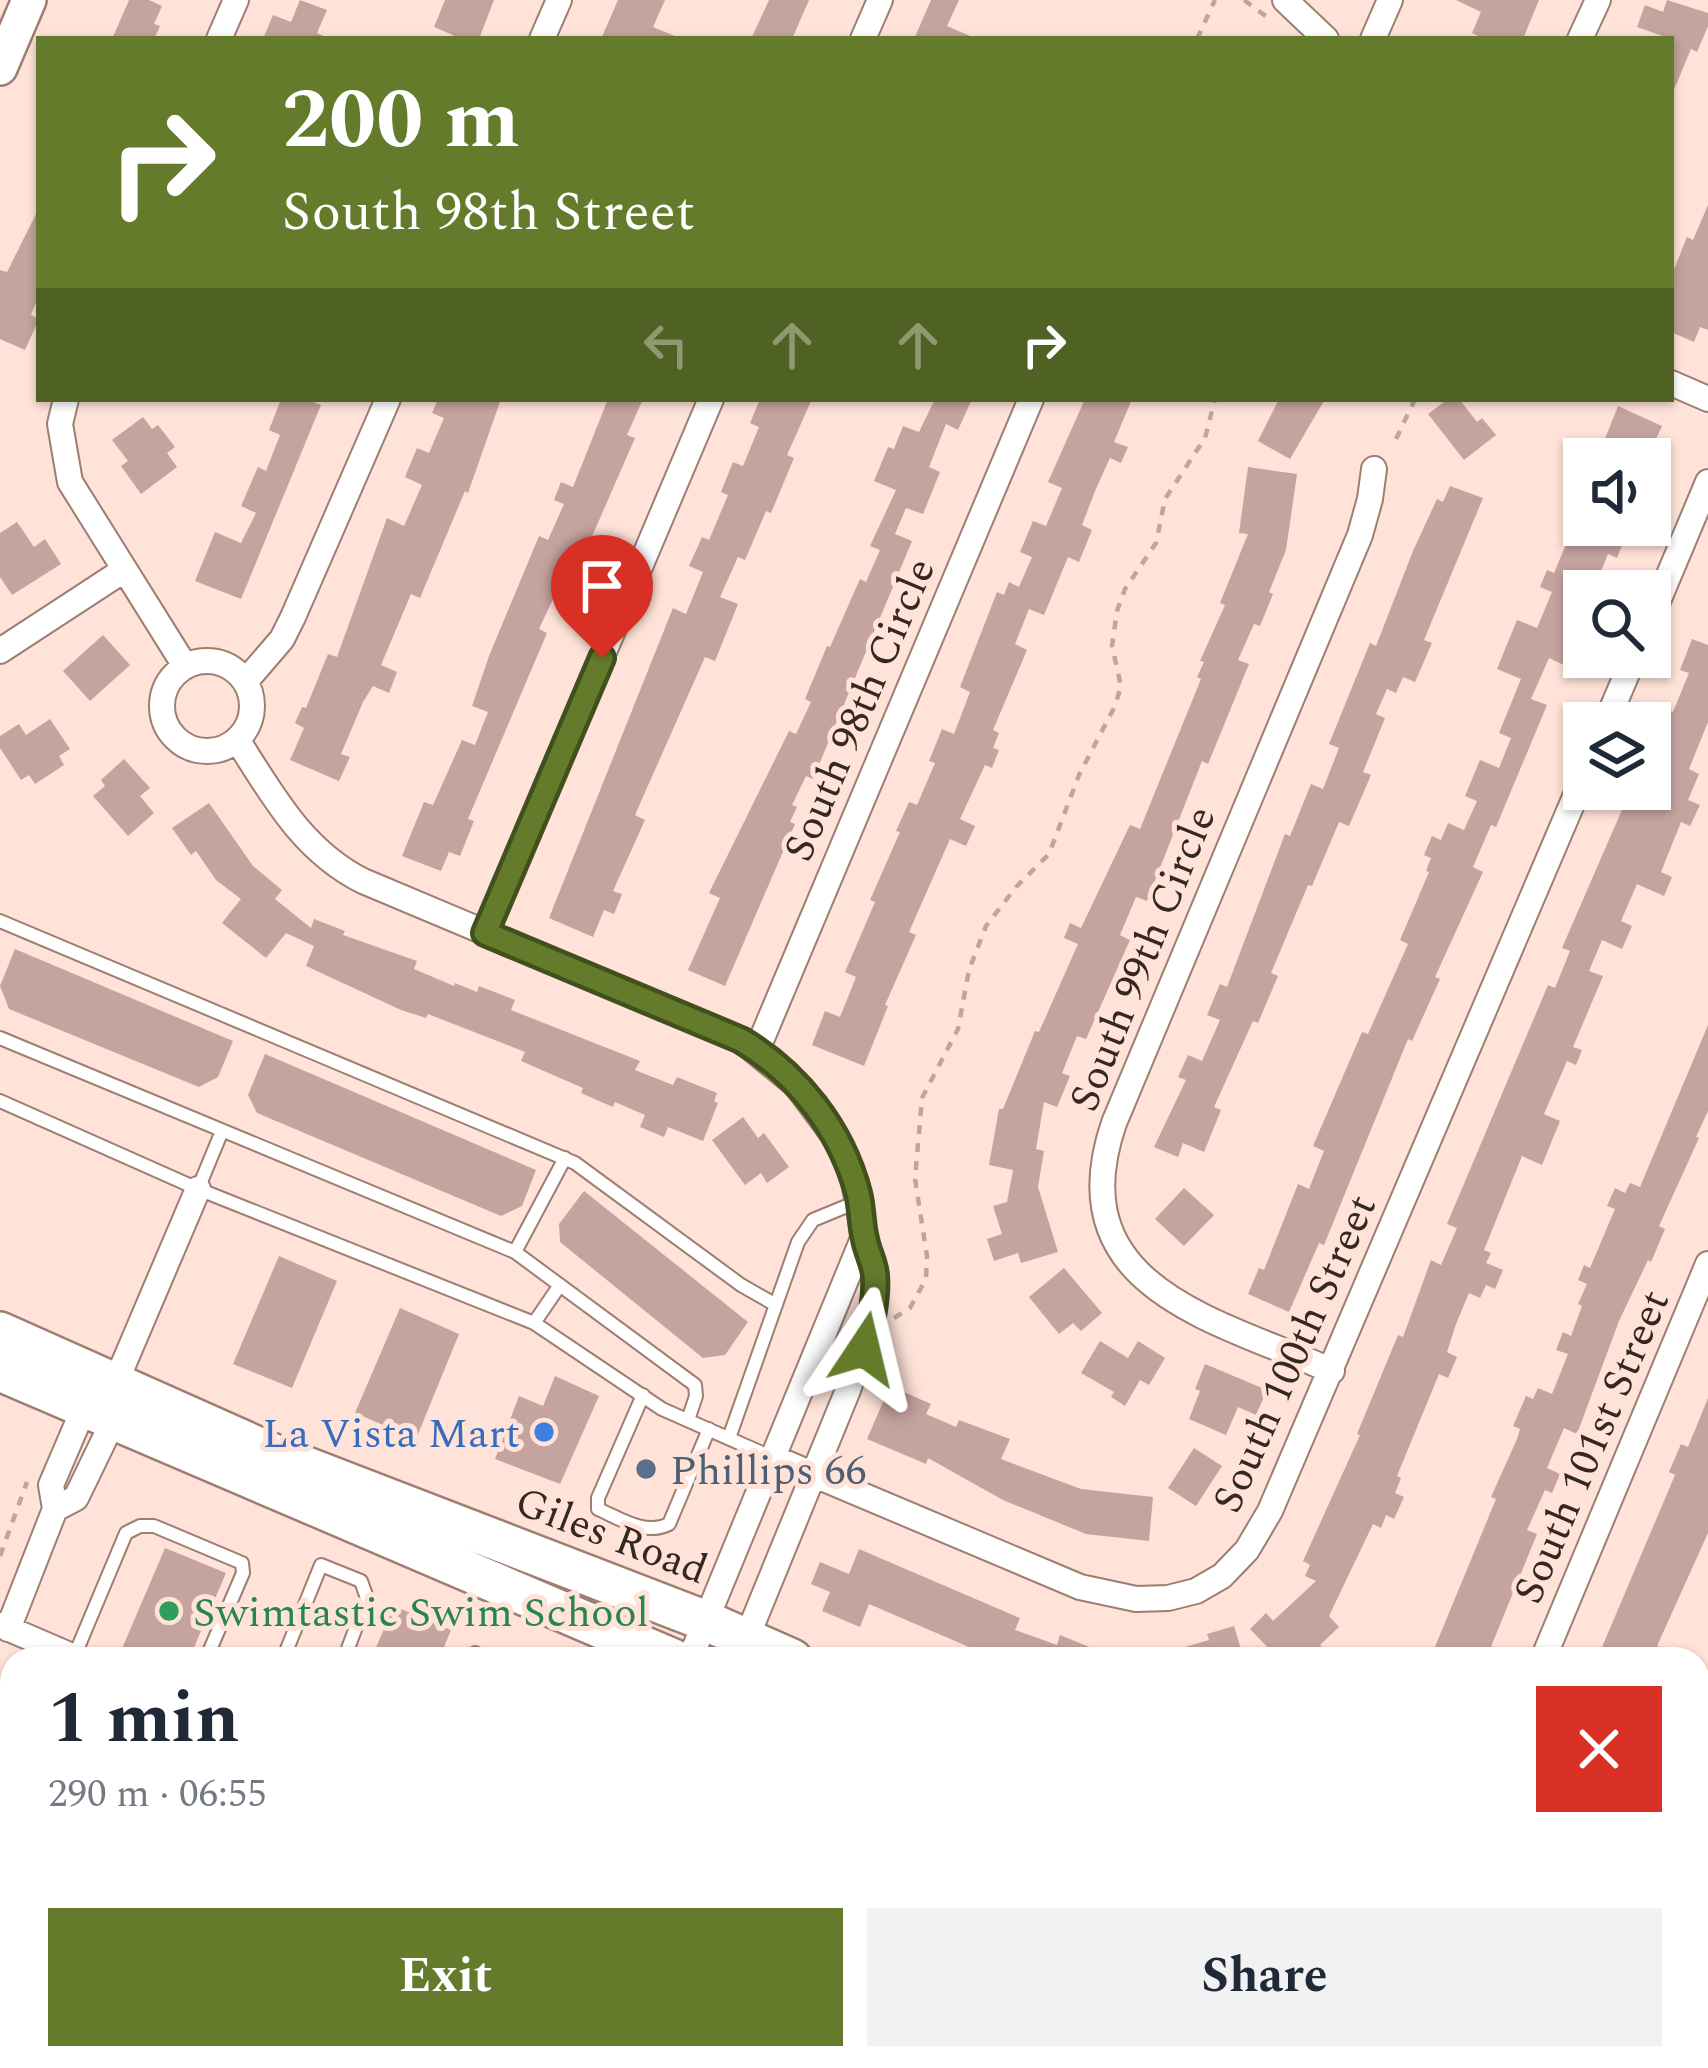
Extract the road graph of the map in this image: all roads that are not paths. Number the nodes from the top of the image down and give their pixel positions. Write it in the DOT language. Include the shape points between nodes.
graph roads {
  1 [pos="29,0"];
  2 [pos="236,0"];
  3 [pos="559,0"];
  4 [pos="880,0"];
  5 [pos="1285,0"];
  6 [pos="1390,0"];
  7 [pos="1598,0"];
  8 [pos="220,36"];
  9 [pos="543,36"];
  10 [pos="864,36"];
  11 [pos="1323,36"];
  12 [pos="1374,36"];
  13 [pos="1581,36"];
  14 [pos="0,68"];
  15 [pos="1674,384"];
  16 [pos="1708,399"];
  17 [pos="66,402"];
  18 [pos="387,402"];
  19 [pos="710,402"];
  20 [pos="1029,402"];
  21 [pos="1374,469"];
  22 [pos="1708,482"];
  23 [pos="124,570"];
  24 [pos="1671,570"];
  25 [pos="0,651"];
  26 [pos="185,666"];
  27 [pos="245,682"];
  28 [pos="238,741"];
  29 [pos="1570,810"];
  30 [pos="0,921"];
  31 [pos="485,933"];
  32 [pos="0,1038"];
  33 [pos="758,1050"];
  34 [pos="0,1101"];
  35 [pos="222,1131"];
  36 [pos="565,1158"];
  37 [pos="198,1189"];
  38 [pos="860,1200"];
  39 [pos="864,1236"];
  40 [pos="515,1252"];
  41 [pos="1708,1264"];
  42 [pos="560,1285"];
  43 [pos="776,1305"];
  44 [pos="534,1323"];
  45 [pos="0,1333"];
  46 [pos="0,1371"];
  47 [pos="1332,1371"];
  48 [pos="643,1395"];
  49 [pos="104,1404"];
  50 [pos="688,1420"];
  51 [pos="709,1429"];
  52 [pos="729,1438"];
  53 [pos="772,1457"];
  54 [pos="812,1473"];
  55 [pos="706,1621"];
  56 [pos="3,1634"];
  57 [pos="43,1647"];
  58 [pos="81,1647"];
  59 [pos="211,1647"];
  60 [pos="288,1647"];
  61 [pos="349,1647"];
  62 [pos="646,1647"];
  63 [pos="695,1647"];
  64 [pos="739,1647"];
  65 [pos="743,1647"];
  66 [pos="1548,1647"];
  1 -- 14 [label="main road"];
  2 -- 8 [label="street"];
  3 -- 9 [label="street"];
  4 -- 10 [label="street"];
  5 -- 11 [label="street"];
  6 -- 12 [label="street"];
  7 -- 13 [label="street"];
  15 -- 16 [label="street"];
  17 -- 23 [label="street" via="60,424 70,482"];
  18 -- 27 [label="street" via="282,639"];
  19 -- 31 [label="street"];
  20 -- 33 [label="street, South 98th Circle"];
  21 -- 47 [label="street, South 99th Circle" via="1360,535 1114,1123 1102,1185 1118,1246 1150,1286"];
  22 -- 24 [label="street"];
  23 -- 25 [label="street"];
  23 -- 26 [label="street"];
  26 -- 27 [label="street" via="221,663"];
  26 -- 28 [label="street" via="165,688 167,729 200,751"];
  27 -- 28 [label="street" via="251,717"];
  28 -- 31 [label="street" via="322,856"];
  29 -- 47 [label="street, South 100th Street"];
  30 -- 36 [label="lane"];
  31 -- 33 [label="street"];
  32 -- 35 [label="lane"];
  33 -- 38 [label="street" via="828,1123"];
  34 -- 37 [label="lane"];
  35 -- 37 [label="lane"];
  35 -- 40 [label="lane"];
  36 -- 40 [label="lane"];
  36 -- 43 [label="lane"];
  37 -- 44 [label="lane"];
  37 -- 49 [label="street"];
  38 -- 39 [label="street"];
  38 -- 43 [label="lane" via="814,1220 797,1242"];
  39 -- 53 [label="street"];
  39 -- 54 [label="street" via="875,1274 873,1315"];
  40 -- 42 [label="lane"];
  41 -- 66 [label="street, South 101st Street"];
  42 -- 44 [label="lane"];
  42 -- 50 [label="lane" via="695,1384"];
  43 -- 52 [label="lane"];
  44 -- 48 [label="lane"];
  45 -- 49 [label="main road, Giles Road"];
  46 -- 49 [label="main road, Giles Road"];
  47 -- 54 [label="street, South 100th Street" via="1247,1550 1222,1576 1168,1598 1080,1587"];
  48 -- 50 [label="lane"];
  48 -- 51 [label="lane" via="598,1509 656,1530 669,1524"];
  49 -- 55 [label="main road, Giles Road" via="336,1480"];
  49 -- 56 [label="street" via="51,1484 55,1509"];
  49 -- 62 [label="main road, Giles Road"];
  50 -- 51 [label="lane"];
  51 -- 52 [label="lane"];
  52 -- 53 [label="lane"];
  53 -- 54 [label="street, South 100th Street"];
  53 -- 55 [label="street"];
  54 -- 65 [label="street"];
  55 -- 63 [label="street"];
  55 -- 64 [label="main road, Giles Road"];
  56 -- 57 [label="street"];
  58 -- 59 [label="lane" via="126,1533 140,1526 242,1563"];
  60 -- 61 [label="lane" via="321,1564 361,1581 368,1598"];
}
